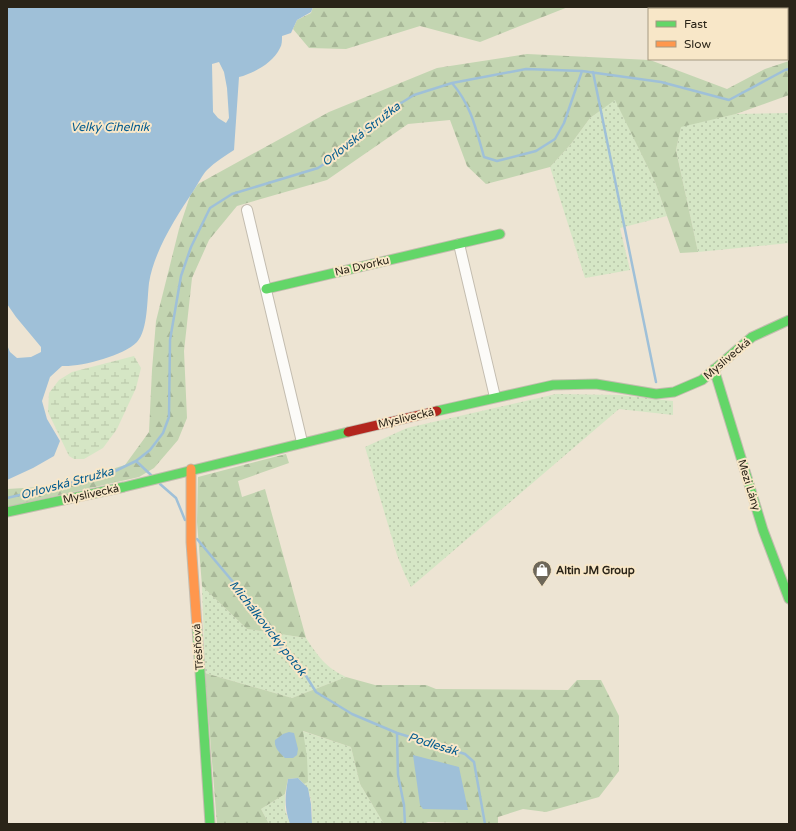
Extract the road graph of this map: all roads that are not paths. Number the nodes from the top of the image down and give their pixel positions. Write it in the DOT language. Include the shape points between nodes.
graph roads {
  1 [pos="247,210"];
  2 [pos="500,234"];
  3 [pos="459,244"];
  4 [pos="266,289"];
  5 [pos="789,320"];
  6 [pos="714,369"];
  7 [pos="495,397"];
  8 [pos="302,442"];
  9 [pos="191,470"];
  10 [pos="7,512"];
  11 [pos="789,599"];
  12 [pos="210,824"];
  1 -- 4 [label="street"];
  2 -- 3 [label="street, Na Dvorku"];
  3 -- 4 [label="street, Na Dvorku"];
  3 -- 7 [label="street"];
  4 -- 8 [label="street"];
  5 -- 6 [label="street, Myslivecká" via="752,337"];
  6 -- 7 [label="street, Myslivecká" via="702,380 674,392 656,394 596,384 553,385"];
  6 -- 11 [label="street, Mezi Lány" via="763,530"];
  7 -- 8 [label="street, Myslivecká"];
  8 -- 9 [label="street, Myslivecká"];
  9 -- 10 [label="street, Myslivecká"];
  9 -- 12 [label="street, Třešňová" via="191,542"];
}
